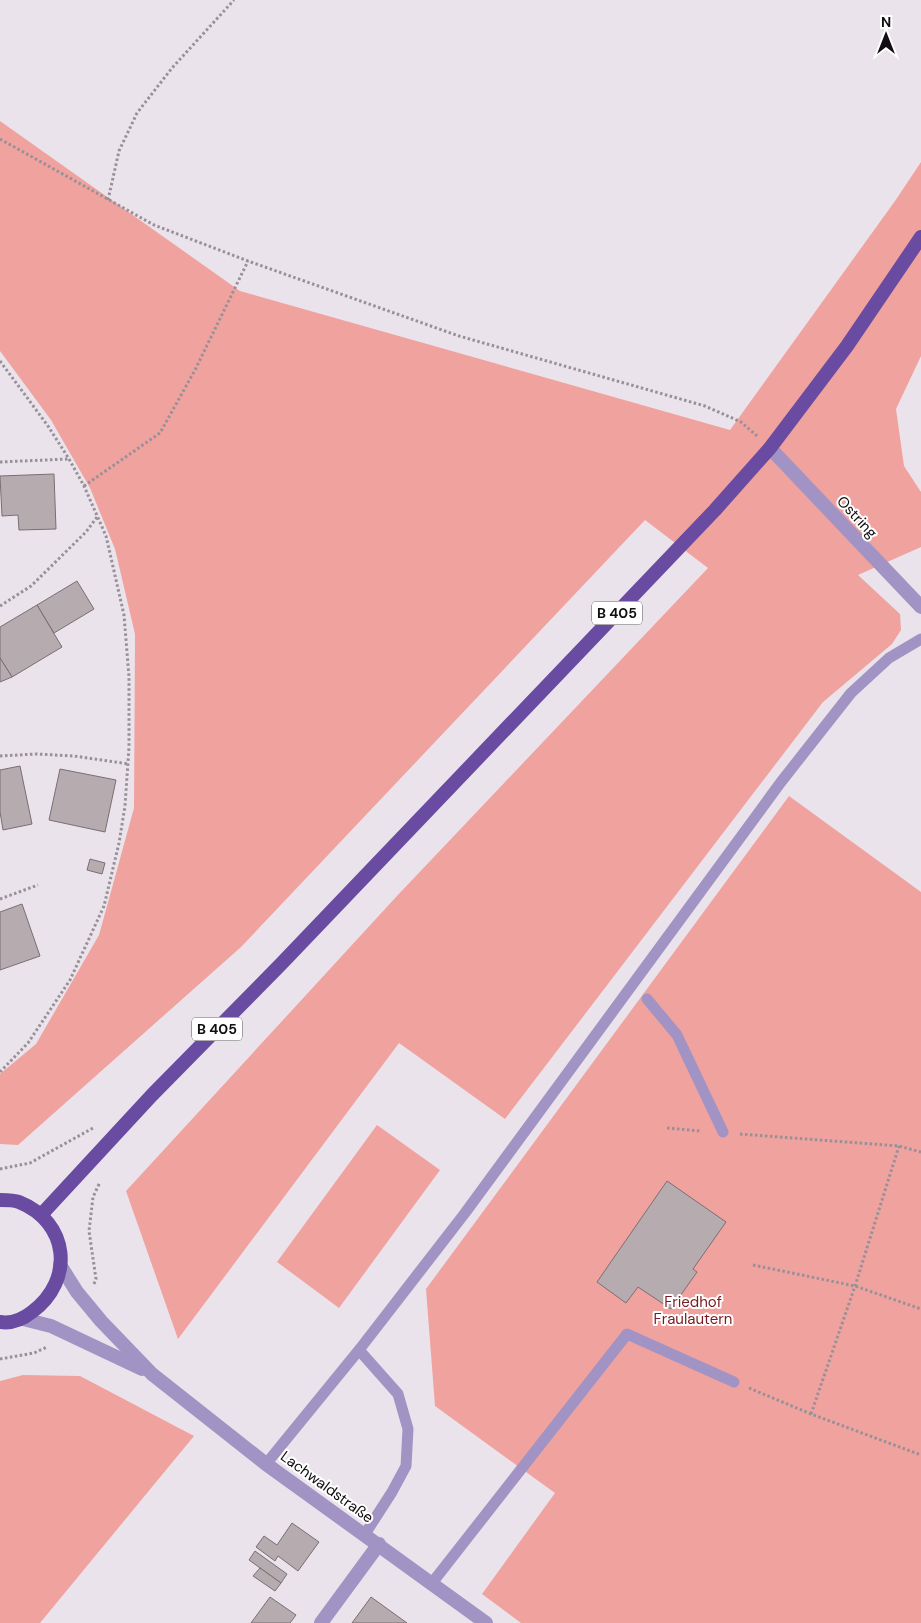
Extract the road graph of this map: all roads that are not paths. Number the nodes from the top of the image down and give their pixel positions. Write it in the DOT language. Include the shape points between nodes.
graph roads {
  1 [pos="921,238"];
  2 [pos="770,448"];
  3 [pos="921,607"];
  4 [pos="921,639"];
  5 [pos="647,998"];
  6 [pos="722,1132"];
  7 [pos="0,1200"];
  8 [pos="41,1214"];
  9 [pos="60,1265"];
  10 [pos="23,1319"];
  11 [pos="0,1322"];
  12 [pos="359,1350"];
  13 [pos="152,1374"];
  14 [pos="734,1382"];
  15 [pos="266,1464"];
  16 [pos="365,1534"];
  17 [pos="379,1544"];
  18 [pos="432,1583"];
  19 [pos="321,1623"];
  20 [pos="486,1623"];
  1 -- 2 [label="main road, B 405" via="847,346"];
  2 -- 3 [label="street, Ostring"];
  2 -- 8 [label="main road, B 405" via="708,517"];
  4 -- 12 [label="lane" via="889,658 851,693 781,782 465,1213"];
  5 -- 6 [label="lane" via="677,1034"];
  7 -- 8 [label="main road" via="18,1201"];
  8 -- 9 [label="main road" via="55,1233 61,1255"];
  9 -- 10 [label="main road" via="59,1278 48,1297"];
  9 -- 13 [label="street, Lachwaldstraße" via="88,1306"];
  10 -- 11 [label="main road"];
  10 -- 13 [label="street, Lachwaldstraße" via="66,1332"];
  12 -- 15 [label="lane"];
  12 -- 16 [label="lane" via="398,1394 408,1429 406,1466"];
  13 -- 15 [label="street, Lachwaldstraße"];
  14 -- 18 [label="lane" via="627,1334"];
  15 -- 16 [label="street, Lachwaldstraße"];
  16 -- 17 [label="street, Lachwaldstraße"];
  17 -- 18 [label="street, Lachwaldstraße"];
  17 -- 19 [label="street"];
  18 -- 20 [label="street, Lachwaldstraße"];
}
